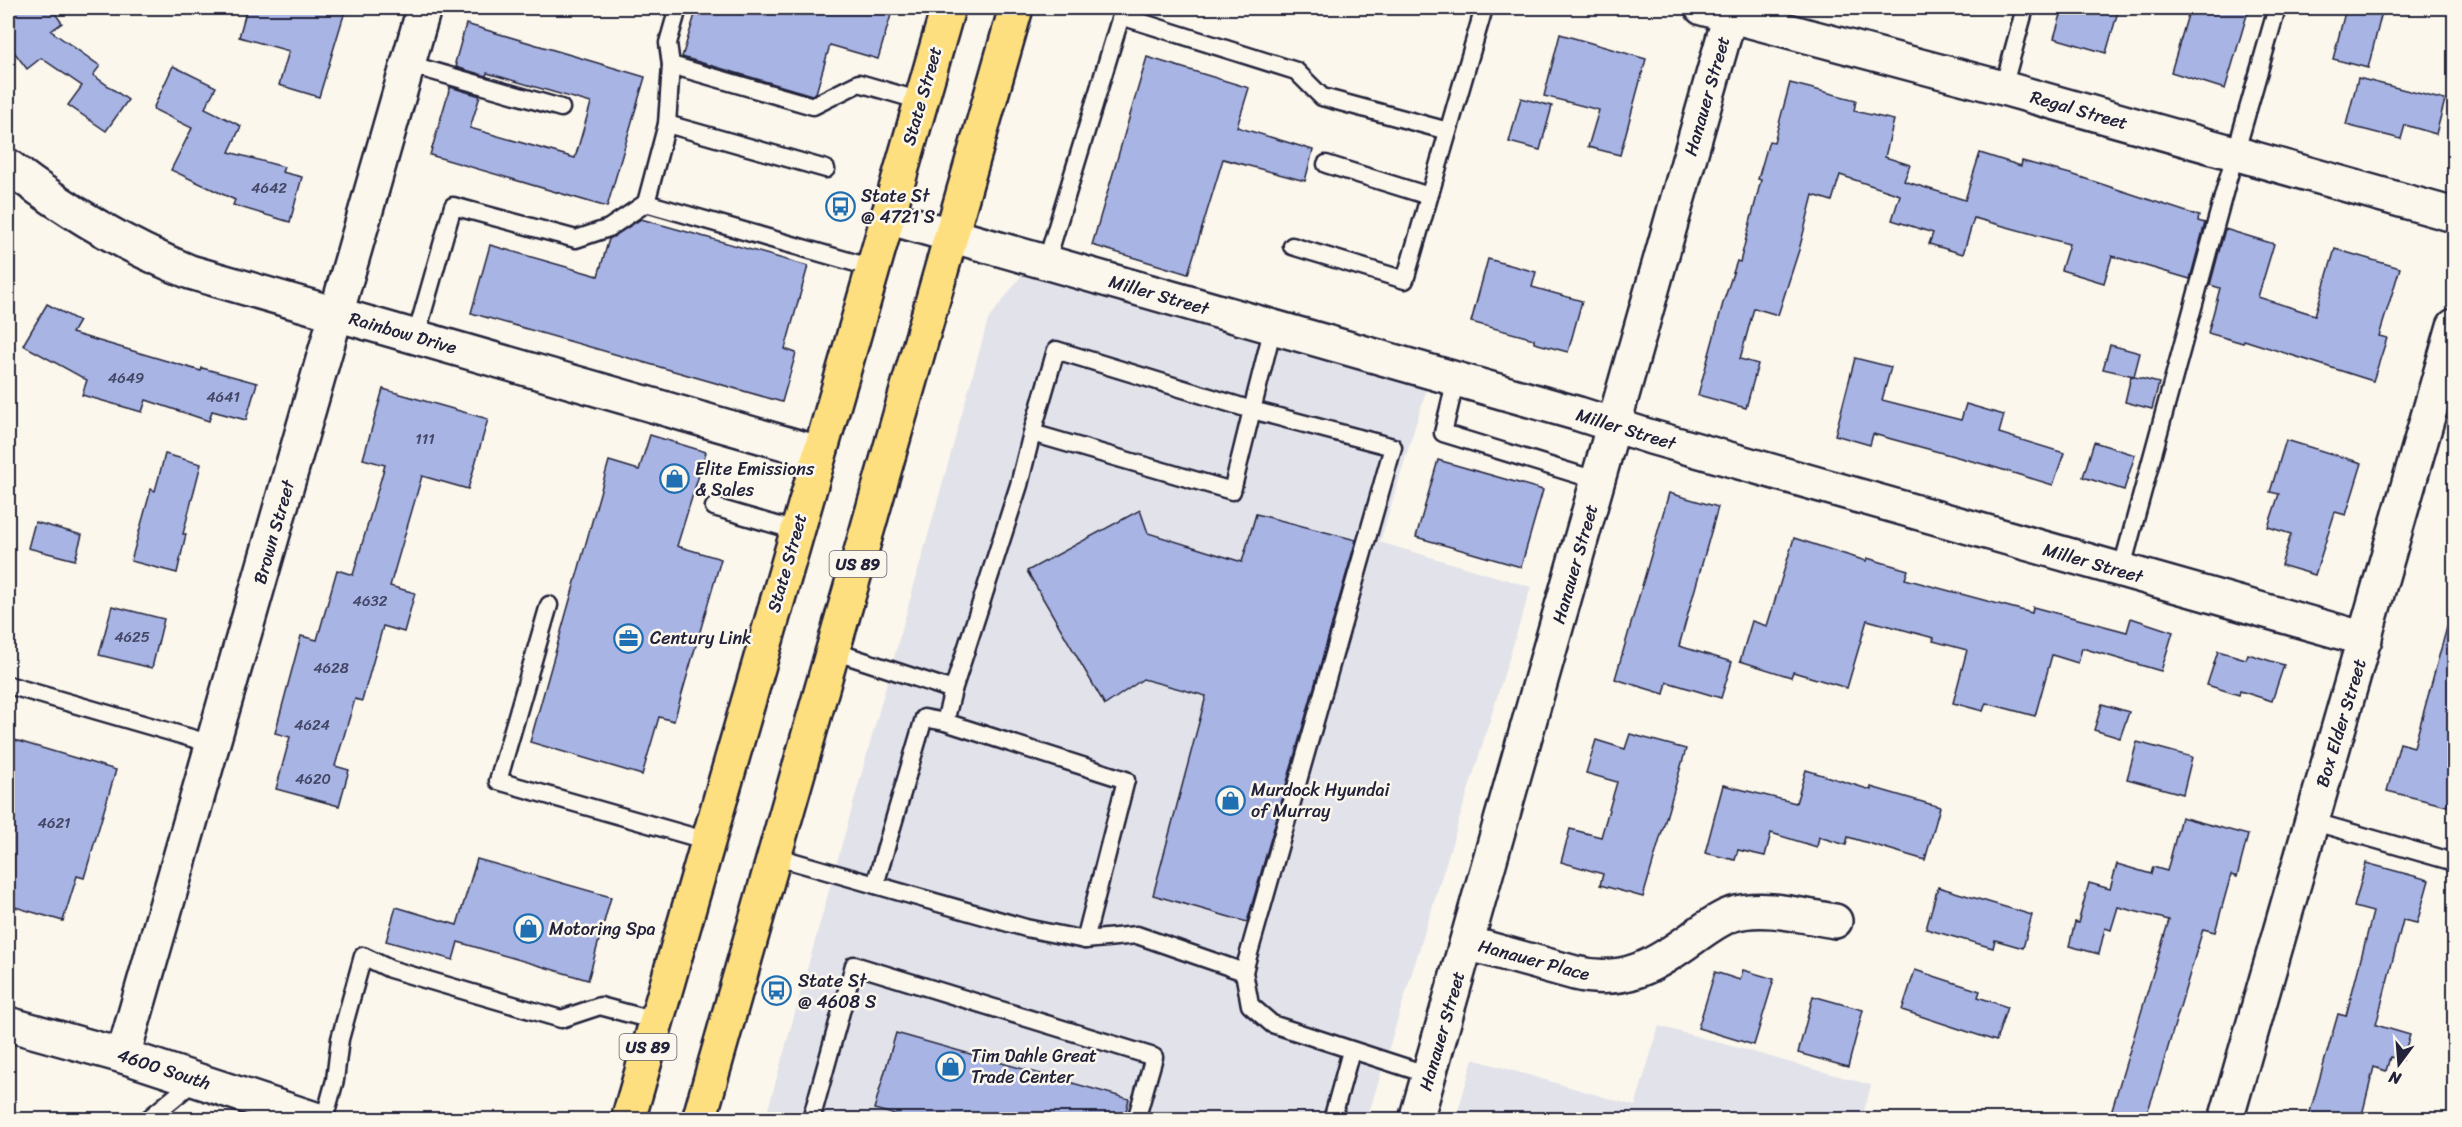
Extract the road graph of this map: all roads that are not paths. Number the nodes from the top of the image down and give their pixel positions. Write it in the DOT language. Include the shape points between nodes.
graph roads {
  1 [pos="424,8"];
  2 [pos="678,8"];
  3 [pos="948,8"];
  4 [pos="1016,8"];
  5 [pos="1484,8"];
  6 [pos="2025,8"];
  7 [pos="2277,8"];
  8 [pos="1722,10"];
  9 [pos="1122,12"];
  10 [pos="408,64"];
  11 [pos="671,65"];
  12 [pos="2003,88"];
  13 [pos="921,101"];
  14 [pos="561,108"];
  15 [pos="667,124"];
  16 [pos="1448,131"];
  17 [pos="2235,154"];
  18 [pos="1326,164"];
  19 [pos="8,166"];
  20 [pos="826,169"];
  21 [pos="1429,196"];
  22 [pos="645,203"];
  23 [pos="2454,215"];
  24 [pos="887,217"];
  25 [pos="952,236"];
  26 [pos="1292,246"];
  27 [pos="1046,263"];
  28 [pos="873,267"];
  29 [pos="336,314"];
  30 [pos="2454,326"];
  31 [pos="1273,327"];
  32 [pos="416,336"];
  33 [pos="1456,379"];
  34 [pos="1252,410"];
  35 [pos="1615,426"];
  36 [pos="1032,433"];
  37 [pos="819,453"];
  38 [pos="1599,481"];
  39 [pos="714,507"];
  40 [pos="797,531"];
  41 [pos="2121,571"];
  42 [pos="549,605"];
  43 [pos="2366,639"];
  44 [pos="833,651"];
  45 [pos="8,685"];
  46 [pos="953,690"];
  47 [pos="945,722"];
  48 [pos="212,744"];
  49 [pos="2311,821"];
  50 [pos="708,841"];
  51 [pos="774,856"];
  52 [pos="2454,862"];
  53 [pos="875,885"];
  54 [pos="1835,921"];
  55 [pos="1084,940"];
  56 [pos="1467,943"];
  57 [pos="1244,972"];
  58 [pos="656,1021"];
  59 [pos="8,1024"];
  60 [pos="1351,1051"];
  61 [pos="123,1056"];
  62 [pos="1429,1075"];
  63 [pos="196,1079"];
  64 [pos="269,1112"];
  65 [pos="704,1118"];
  66 [pos="147,1119"];
  67 [pos="318,1119"];
  68 [pos="324,1119"];
  69 [pos="628,1119"];
  70 [pos="811,1119"];
  71 [pos="1136,1119"];
  72 [pos="1332,1119"];
  73 [pos="1416,1119"];
  74 [pos="2226,1119"];
  1 -- 10 [label="street, Brown Street"];
  2 -- 11 [label="lane" via="668,43"];
  3 -- 13 [label="main road, State Street / US 89"];
  4 -- 25 [label="main road, US 89"];
  5 -- 16 [label="lane"];
  6 -- 12 [label="lane"];
  7 -- 17 [label="lane"];
  8 -- 12 [label="street, Regal Street"];
  8 -- 35 [label="street, Hanauer Street"];
  9 -- 16 [label="lane" via="1296,71 1322,97"];
  9 -- 27 [label="lane"];
  10 -- 14 [label="lane"];
  10 -- 29 [label="street, Brown Street"];
  11 -- 13 [label="lane" via="813,106 859,83"];
  11 -- 15 [label="lane"];
  12 -- 17 [label="street, Regal Street"];
  13 -- 24 [label="main road, State Street / US 89"];
  15 -- 20 [label="lane"];
  15 -- 22 [label="lane"];
  16 -- 21 [label="lane"];
  17 -- 23 [label="street, Regal Street"];
  17 -- 41 [label="lane"];
  18 -- 21 [label="lane"];
  19 -- 29 [label="street, Rainbow Drive" via="81,219 154,258 226,284"];
  21 -- 26 [label="lane" via="1405,280"];
  22 -- 28 [label="lane"];
  22 -- 32 [label="lane" via="609,228 576,239 453,206"];
  24 -- 25 [label="street, Miller Street"];
  24 -- 28 [label="main road, State Street / US 89"];
  25 -- 27 [label="street, Miller Street"];
  25 -- 44 [label="main road, US 89"];
  27 -- 31 [label="street, Miller Street"];
  28 -- 37 [label="main road, State Street / US 89"];
  29 -- 32 [label="street, Rainbow Drive"];
  29 -- 48 [label="street, Brown Street"];
  30 -- 43 [label="street, Box Elder Street"];
  31 -- 33 [label="street, Miller Street"];
  31 -- 34 [label="lane"];
  32 -- 37 [label="street, Rainbow Drive"];
  33 -- 35 [label="street, Miller Street"];
  33 -- 38 [label="lane" via="1443,433"];
  34 -- 36 [label="lane" via="1056,350"];
  34 -- 36 [label="lane" via="1232,491"];
  34 -- 57 [label="lane" via="1393,447"];
  35 -- 38 [label="street, Hanauer Street"];
  35 -- 41 [label="street, Miller Street"];
  36 -- 46 [label="lane"];
  37 -- 40 [label="main road, State Street / US 89"];
  38 -- 56 [label="street, Hanauer Street"];
  39 -- 40 [label="lane"];
  40 -- 50 [label="main road, State Street / US 89"];
  41 -- 43 [label="street, Miller Street"];
  42 -- 50 [label="lane" via="498,781"];
  43 -- 49 [label="street, Box Elder Street"];
  44 -- 46 [label="lane"];
  44 -- 51 [label="main road, US 89"];
  45 -- 48 [label="lane"];
  46 -- 47 [label="lane"];
  47 -- 53 [label="lane" via="924,718"];
  47 -- 55 [label="lane" via="1126,780"];
  48 -- 61 [label="street, Brown Street"];
  49 -- 52 [label="lane"];
  49 -- 74 [label="street, Box Elder Street"];
  50 -- 58 [label="main road, State Street / US 89"];
  51 -- 53 [label="lane"];
  51 -- 65 [label="main road, US 89"];
  53 -- 55 [label="lane" via="1026,928"];
  54 -- 56 [label="street, Hanauer Place" via="1762,911 1730,915 1649,966 1634,974 1614,977 1591,977"];
  55 -- 57 [label="lane" via="1137,934"];
  56 -- 62 [label="street, Hanauer Street"];
  57 -- 60 [label="lane" via="1250,1005 1272,1024"];
  58 -- 68 [label="lane" via="600,1006 561,1019 390,969 363,956 340,1039 335,1080"];
  58 -- 69 [label="main road, State Street / US 89"];
  59 -- 61 [label="street, 4600 South"];
  60 -- 62 [label="lane"];
  60 -- 72 [label="lane"];
  61 -- 63 [label="street, 4600 South"];
  62 -- 73 [label="street, Hanauer Street"];
  63 -- 64 [label="street, 4600 South"];
  63 -- 66 [label="lane"];
  64 -- 67 [label="street, 4600 South"];
  70 -- 71 [label="lane" via="854,965 1154,1058"];
}
